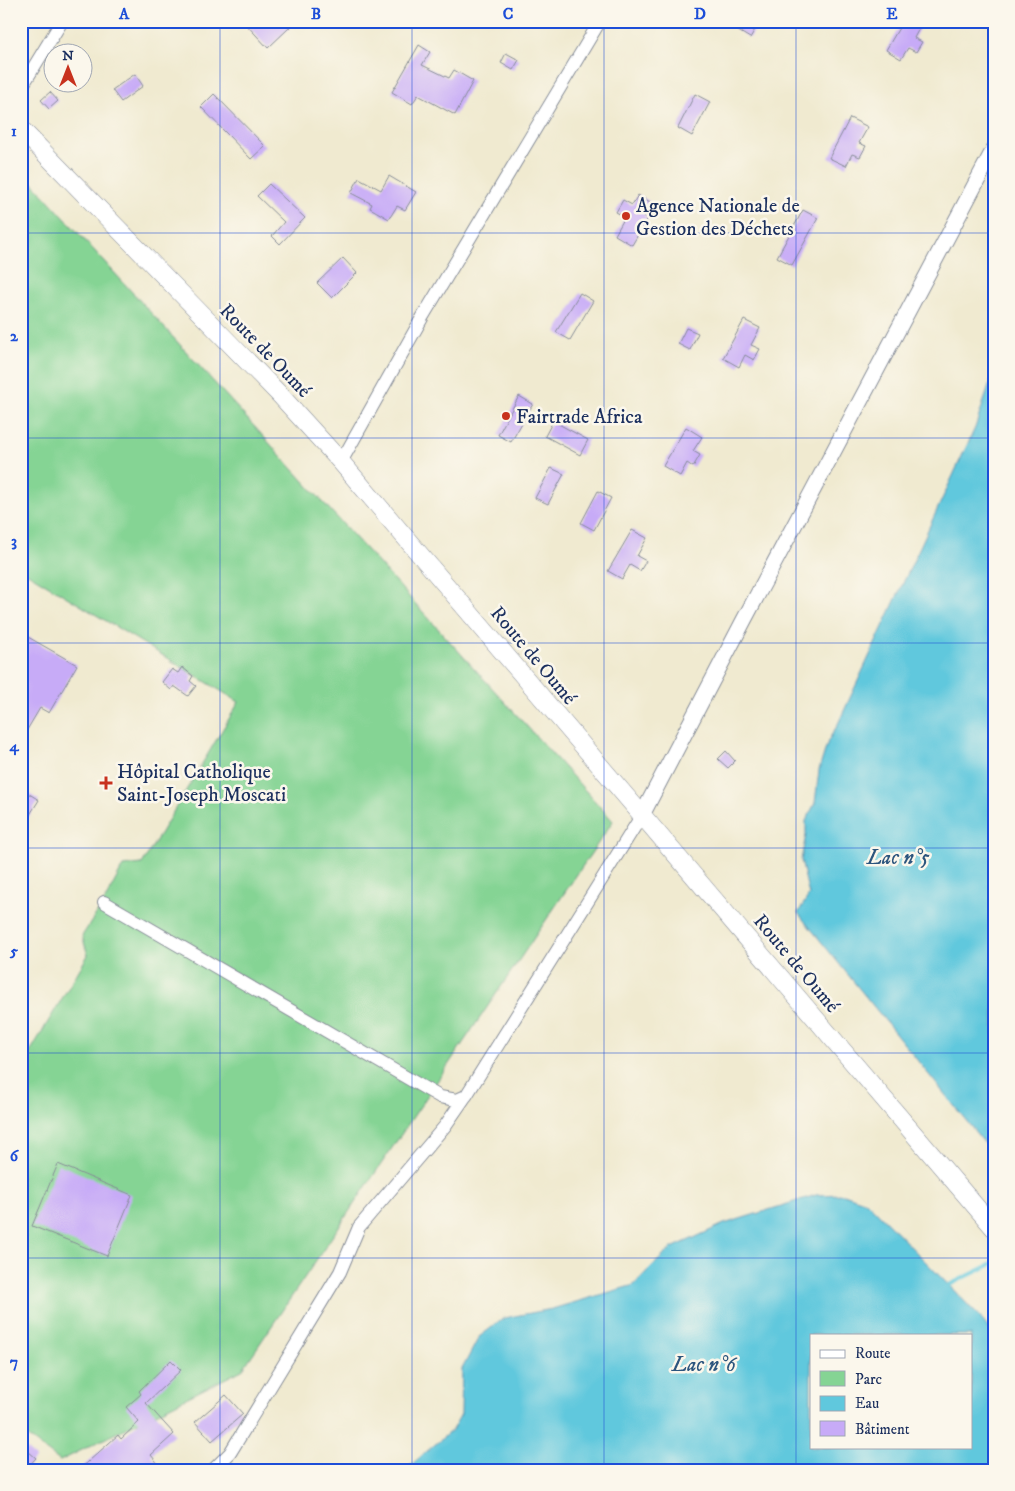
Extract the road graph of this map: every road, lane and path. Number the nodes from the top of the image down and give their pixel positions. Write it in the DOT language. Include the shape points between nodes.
graph roads {
  1 [pos="62,21"];
  2 [pos="600,21"];
  3 [pos="21,88"];
  4 [pos="21,129"];
  5 [pos="994,148"];
  6 [pos="341,462"];
  7 [pos="642,815"];
  8 [pos="104,902"];
  9 [pos="466,1096"];
  10 [pos="994,1228"];
  11 [pos="213,1470"];
  1 -- 3 [label="street"];
  2 -- 6 [label="street" via="422,318"];
  4 -- 6 [label="main road, Route de Oumé"];
  5 -- 7 [label="street"];
  6 -- 7 [label="main road, Route de Oumé"];
  7 -- 9 [label="street"];
  7 -- 10 [label="main road, Route de Oumé"];
  8 -- 9 [label="street" via="440,1097 457,1100"];
  9 -- 11 [label="street" via="359,1227 340,1272 230,1453"];
}
